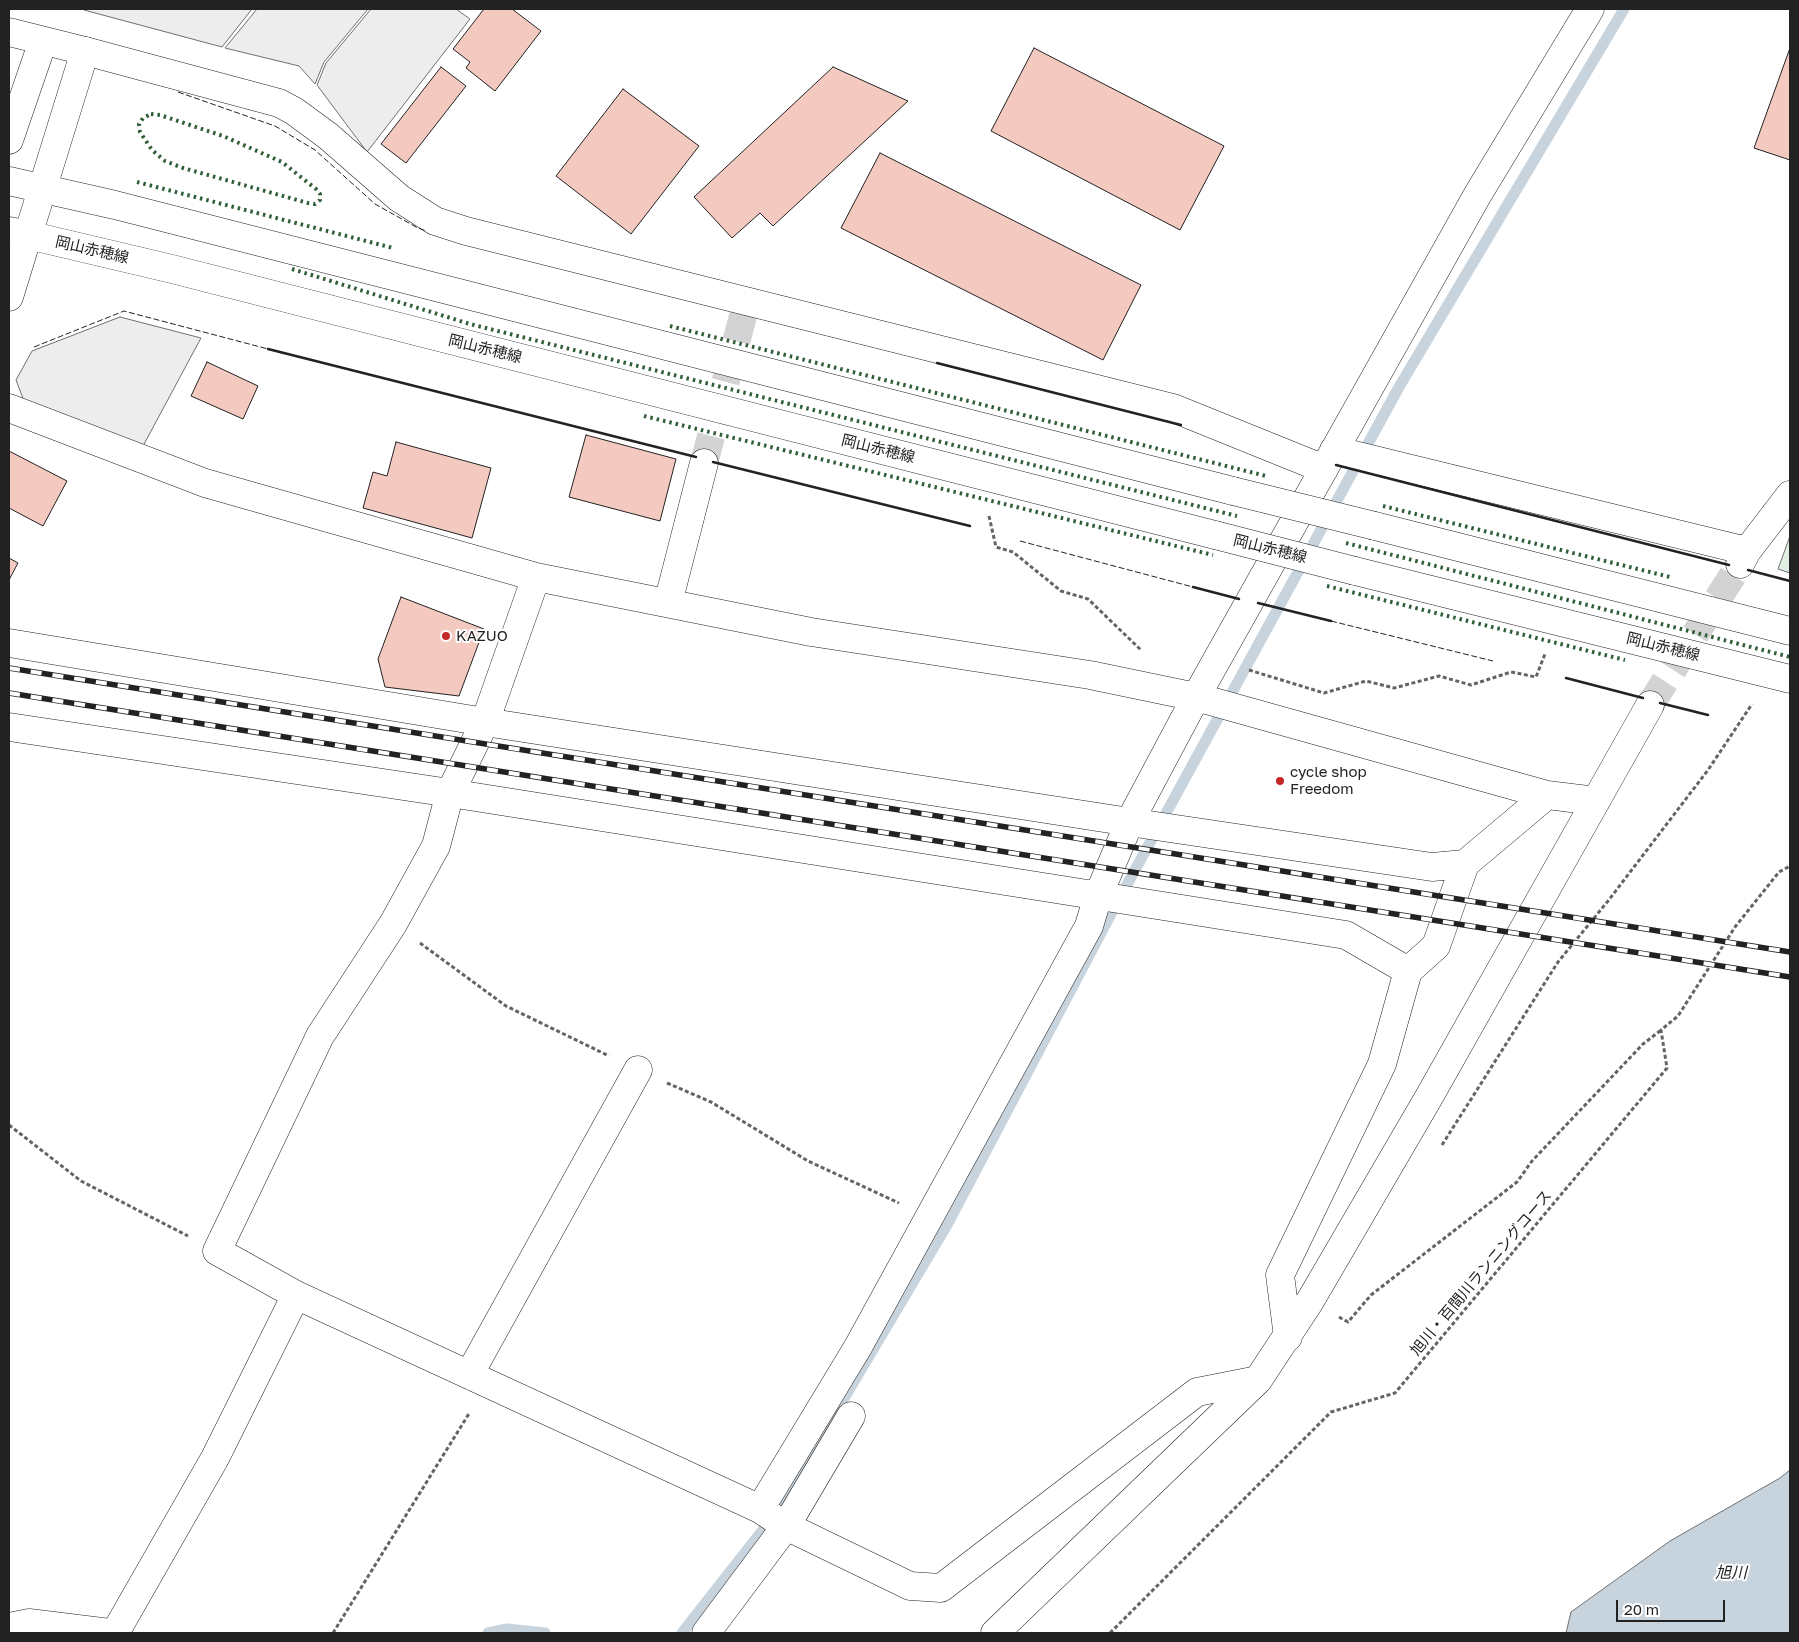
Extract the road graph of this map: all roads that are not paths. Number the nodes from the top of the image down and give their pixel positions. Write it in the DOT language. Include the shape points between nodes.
graph roads {
  1 [pos="1590,9"];
  2 [pos="9,32"];
  3 [pos="43,41"];
  4 [pos="85,51"];
  5 [pos="9,140"];
  6 [pos="9,181"];
  7 [pos="42,189"];
  8 [pos="18,233"];
  9 [pos="9,298"];
  10 [pos="9,408"];
  11 [pos="1334,457"];
  12 [pos="704,463"];
  13 [pos="1790,495"];
  14 [pos="536,577"];
  15 [pos="668,603"];
  16 [pos="1790,631"];
  17 [pos="9,643"];
  18 [pos="1790,679"];
  19 [pos="1205,700"];
  20 [pos="1650,705"];
  21 [pos="485,722"];
  22 [pos="9,727"];
  23 [pos="450,793"];
  24 [pos="1547,794"];
  25 [pos="1596,801"];
  26 [pos="1139,823"];
  27 [pos="1465,864"];
  28 [pos="1114,898"];
  29 [pos="1408,971"];
  30 [pos="638,1070"];
  31 [pos="296,1295"];
  32 [pos="1288,1337"];
  33 [pos="479,1380"];
  34 [pos="1258,1380"];
  35 [pos="851,1416"];
  36 [pos="772,1517"];
  37 [pos="9,1626"];
  38 [pos="110,1633"];
  39 [pos="115,1633"];
  40 [pos="706,1633"];
  41 [pos="995,1633"];
  1 -- 11 [label="street" via="1478,194"];
  2 -- 3 [label="street"];
  3 -- 4 [label="street"];
  3 -- 5 [label="street"];
  4 -- 7 [label="street"];
  4 -- 11 [label="street" via="279,103 328,136 399,198 435,221 1173,408"];
  6 -- 7 [label="street"];
  7 -- 8 [label="street"];
  7 -- 16 [label="street, bridge"];
  8 -- 9 [label="street"];
  8 -- 18 [label="street, 岡山赤穂線, bridge" via="172,269"];
  10 -- 14 [label="street" via="205,483"];
  11 -- 13 [label="street" via="1376,460 1743,558"];
  11 -- 19 [label="street"];
  12 -- 15 [label="street"];
  14 -- 15 [label="street"];
  14 -- 21 [label="street"];
  15 -- 19 [label="street" via="812,632 1090,675"];
  17 -- 21 [label="street"];
  19 -- 24 [label="street"];
  19 -- 26 [label="street"];
  20 -- 25 [label="street"];
  21 -- 23 [label="street"];
  21 -- 26 [label="street"];
  22 -- 23 [label="street"];
  23 -- 28 [label="street"];
  23 -- 31 [label="street" via="436,846 394,924 320,1036 217,1251"];
  24 -- 25 [label="street"];
  24 -- 27 [label="street"];
  25 -- 32 [label="street"];
  26 -- 27 [label="street" via="1432,866"];
  26 -- 28 [label="street"];
  27 -- 29 [label="street" via="1436,946"];
  28 -- 29 [label="street" via="1346,935"];
  28 -- 36 [label="street" via="1089,926 853,1355"];
  29 -- 32 [label="street" via="1382,1064 1280,1275"];
  30 -- 33 [label="street"];
  31 -- 33 [label="street"];
  31 -- 39 [label="street" via="215,1458"];
  32 -- 34 [label="street"];
  33 -- 36 [label="street"];
  34 -- 36 [label="street" via="1197,1392 941,1588 910,1586"];
  34 -- 41 [label="street"];
  35 -- 36 [label="street"];
  36 -- 40 [label="street"];
  37 -- 38 [label="street" via="29,1623"];
}
